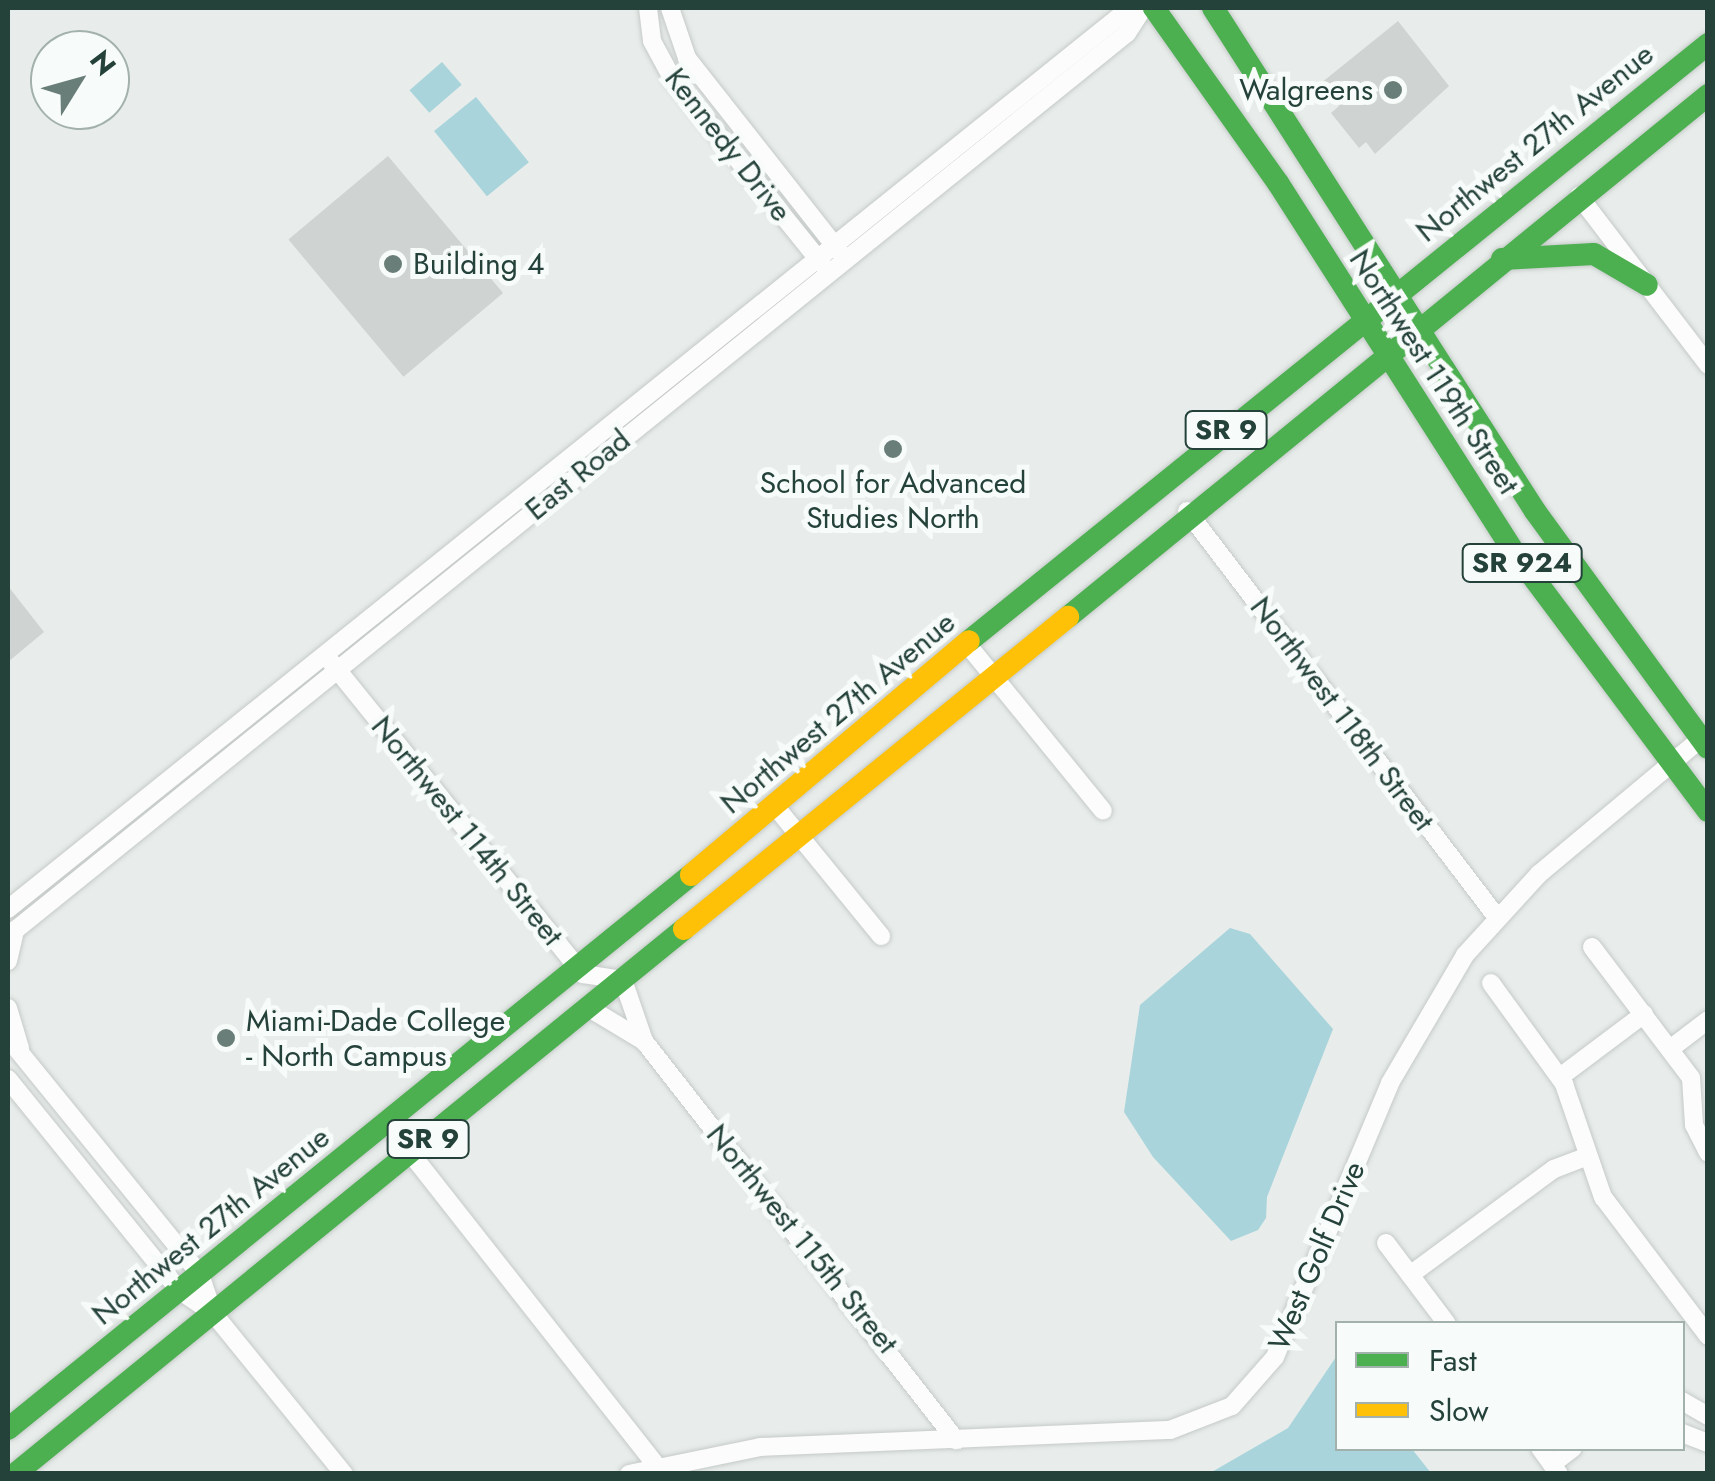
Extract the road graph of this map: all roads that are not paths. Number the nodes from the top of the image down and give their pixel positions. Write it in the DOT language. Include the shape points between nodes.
graph roads {
  1 [pos="648,8"];
  2 [pos="670,8"];
  3 [pos="1130,8"];
  4 [pos="1143,8"];
  5 [pos="1154,8"];
  6 [pos="1213,8"];
  7 [pos="1708,44"];
  8 [pos="1708,95"];
  9 [pos="1579,196"];
  10 [pos="833,243"];
  11 [pos="816,256"];
  12 [pos="846,259"];
  13 [pos="1501,260"];
  14 [pos="829,272"];
  15 [pos="1647,285"];
  16 [pos="1398,291"];
  17 [pos="1363,319"];
  18 [pos="1419,326"];
  19 [pos="1384,352"];
  20 [pos="1708,364"];
  21 [pos="1187,511"];
  22 [pos="967,644"];
  23 [pos="324,654"];
  24 [pos="337,670"];
  25 [pos="992,674"];
  26 [pos="1705,740"];
  27 [pos="1672,764"];
  28 [pos="775,806"];
  29 [pos="1103,811"];
  30 [pos="1708,811"];
  31 [pos="801,839"];
  32 [pos="8,910"];
  33 [pos="1496,916"];
  34 [pos="11,933"];
  35 [pos="881,936"];
  36 [pos="1592,947"];
  37 [pos="8,961"];
  38 [pos="577,966"];
  39 [pos="623,980"];
  40 [pos="1491,984"];
  41 [pos="8,1008"];
  42 [pos="589,1008"];
  43 [pos="1644,1014"];
  44 [pos="1708,1020"];
  45 [pos="8,1038"];
  46 [pos="644,1041"];
  47 [pos="1670,1048"];
  48 [pos="22,1053"];
  49 [pos="1560,1077"];
  50 [pos="8,1078"];
  51 [pos="386,1122"];
  52 [pos="411,1153"];
  53 [pos="1708,1154"];
  54 [pos="1588,1156"];
  55 [pos="1386,1243"];
  56 [pos="200,1274"];
  57 [pos="1410,1275"];
  58 [pos="180,1290"];
  59 [pos="214,1314"];
  60 [pos="1444,1321"];
  61 [pos="1695,1329"];
  62 [pos="1685,1403"];
  63 [pos="1708,1416"];
  64 [pos="8,1430"];
  65 [pos="956,1440"];
  66 [pos="655,1464"];
  67 [pos="15,1469"];
  68 [pos="344,1474"];
  69 [pos="629,1474"];
  1 -- 11 [label="street, Kennedy Drive" via="652,41 672,78"];
  2 -- 10 [label="street, Kennedy Drive" via="687,58"];
  3 -- 10 [label="street, East Road"];
  4 -- 12 [label="street, East Road" via="1127,32"];
  5 -- 17 [label="main road, Northwest 119th Street / SR 924"];
  6 -- 16 [label="main road, Northwest 119th Street / SR 924"];
  7 -- 16 [label="main road, Northwest 27th Avenue / SR 9"];
  8 -- 9 [label="main road, SR 9"];
  9 -- 13 [label="main road, SR 9"];
  9 -- 15 [label="street"];
  10 -- 11 [label="street, East Road"];
  10 -- 12 [label="street, Kennedy Drive"];
  11 -- 14 [label="street, Kennedy Drive"];
  11 -- 23 [label="street, East Road"];
  12 -- 14 [label="street, East Road"];
  13 -- 15 [label="main road" via="1561,250 1594,254"];
  13 -- 18 [label="main road, SR 9"];
  14 -- 24 [label="street, East Road"];
  15 -- 20 [label="street"];
  16 -- 17 [label="main road, Northwest 27th Avenue / SR 9"];
  16 -- 18 [label="main road, Northwest 119th Street / SR 924"];
  17 -- 19 [label="main road, Northwest 119th Street / SR 924"];
  17 -- 22 [label="main road, Northwest 27th Avenue / SR 9"];
  18 -- 19 [label="main road, SR 9"];
  18 -- 26 [label="main road, Northwest 119th Street / SR 924" via="1536,511"];
  19 -- 21 [label="main road, SR 9"];
  19 -- 27 [label="main road, Northwest 119th Street / SR 924" via="1538,586"];
  21 -- 25 [label="main road, SR 9"];
  21 -- 33 [label="street, Northwest 118th Street"];
  22 -- 25 [label="street"];
  22 -- 28 [label="main road, Northwest 27th Avenue / SR 9"];
  23 -- 24 [label="street, Northwest 114th Street"];
  23 -- 32 [label="street, East Road"];
  24 -- 34 [label="street, East Road"];
  24 -- 38 [label="street, Northwest 114th Street"];
  25 -- 29 [label="street"];
  25 -- 31 [label="main road, SR 9"];
  26 -- 27 [label="street, West Golf Drive"];
  27 -- 30 [label="main road, Northwest 119th Street / SR 924"];
  27 -- 33 [label="street, West Golf Drive"];
  28 -- 31 [label="street"];
  28 -- 38 [label="main road, Northwest 27th Avenue / SR 9"];
  31 -- 35 [label="street"];
  31 -- 39 [label="main road, SR 9"];
  33 -- 65 [label="street, West Golf Drive" via="1406,1050 1286,1336 1246,1396 1215,1416 1170,1430"];
  34 -- 37 [label="street"];
  36 -- 43 [label="street"];
  38 -- 39 [label="street, Northwest 114th Street" via="596,981"];
  38 -- 51 [label="main road, Northwest 27th Avenue / SR 9"];
  39 -- 42 [label="main road, SR 9"];
  39 -- 46 [label="street, Northwest 115th Street"];
  40 -- 49 [label="street"];
  41 -- 48 [label="street"];
  42 -- 46 [label="street, Northwest 115th Street"];
  42 -- 52 [label="main road, SR 9"];
  43 -- 47 [label="street"];
  43 -- 49 [label="street"];
  44 -- 47 [label="street"];
  45 -- 48 [label="street"];
  46 -- 65 [label="street, Northwest 115th Street"];
  47 -- 53 [label="street" via="1690,1078 1694,1125"];
  48 -- 56 [label="street"];
  49 -- 54 [label="street"];
  50 -- 58 [label="street"];
  51 -- 52 [label="street"];
  51 -- 56 [label="main road, Northwest 27th Avenue / SR 9"];
  52 -- 59 [label="main road, SR 9"];
  52 -- 66 [label="street"];
  54 -- 57 [label="street" via="1554,1169"];
  54 -- 61 [label="street" via="1608,1204"];
  55 -- 57 [label="street"];
  56 -- 58 [label="main road, Northwest 27th Avenue / SR 9"];
  56 -- 59 [label="street"];
  57 -- 60 [label="street"];
  58 -- 59 [label="street"];
  58 -- 64 [label="main road, Northwest 27th Avenue / SR 9"];
  59 -- 67 [label="main road, SR 9"];
  59 -- 68 [label="street"];
  62 -- 63 [label="street"];
  65 -- 66 [label="street, West Golf Drive" via="760,1447"];
  66 -- 69 [label="street, West Golf Drive"];
}
